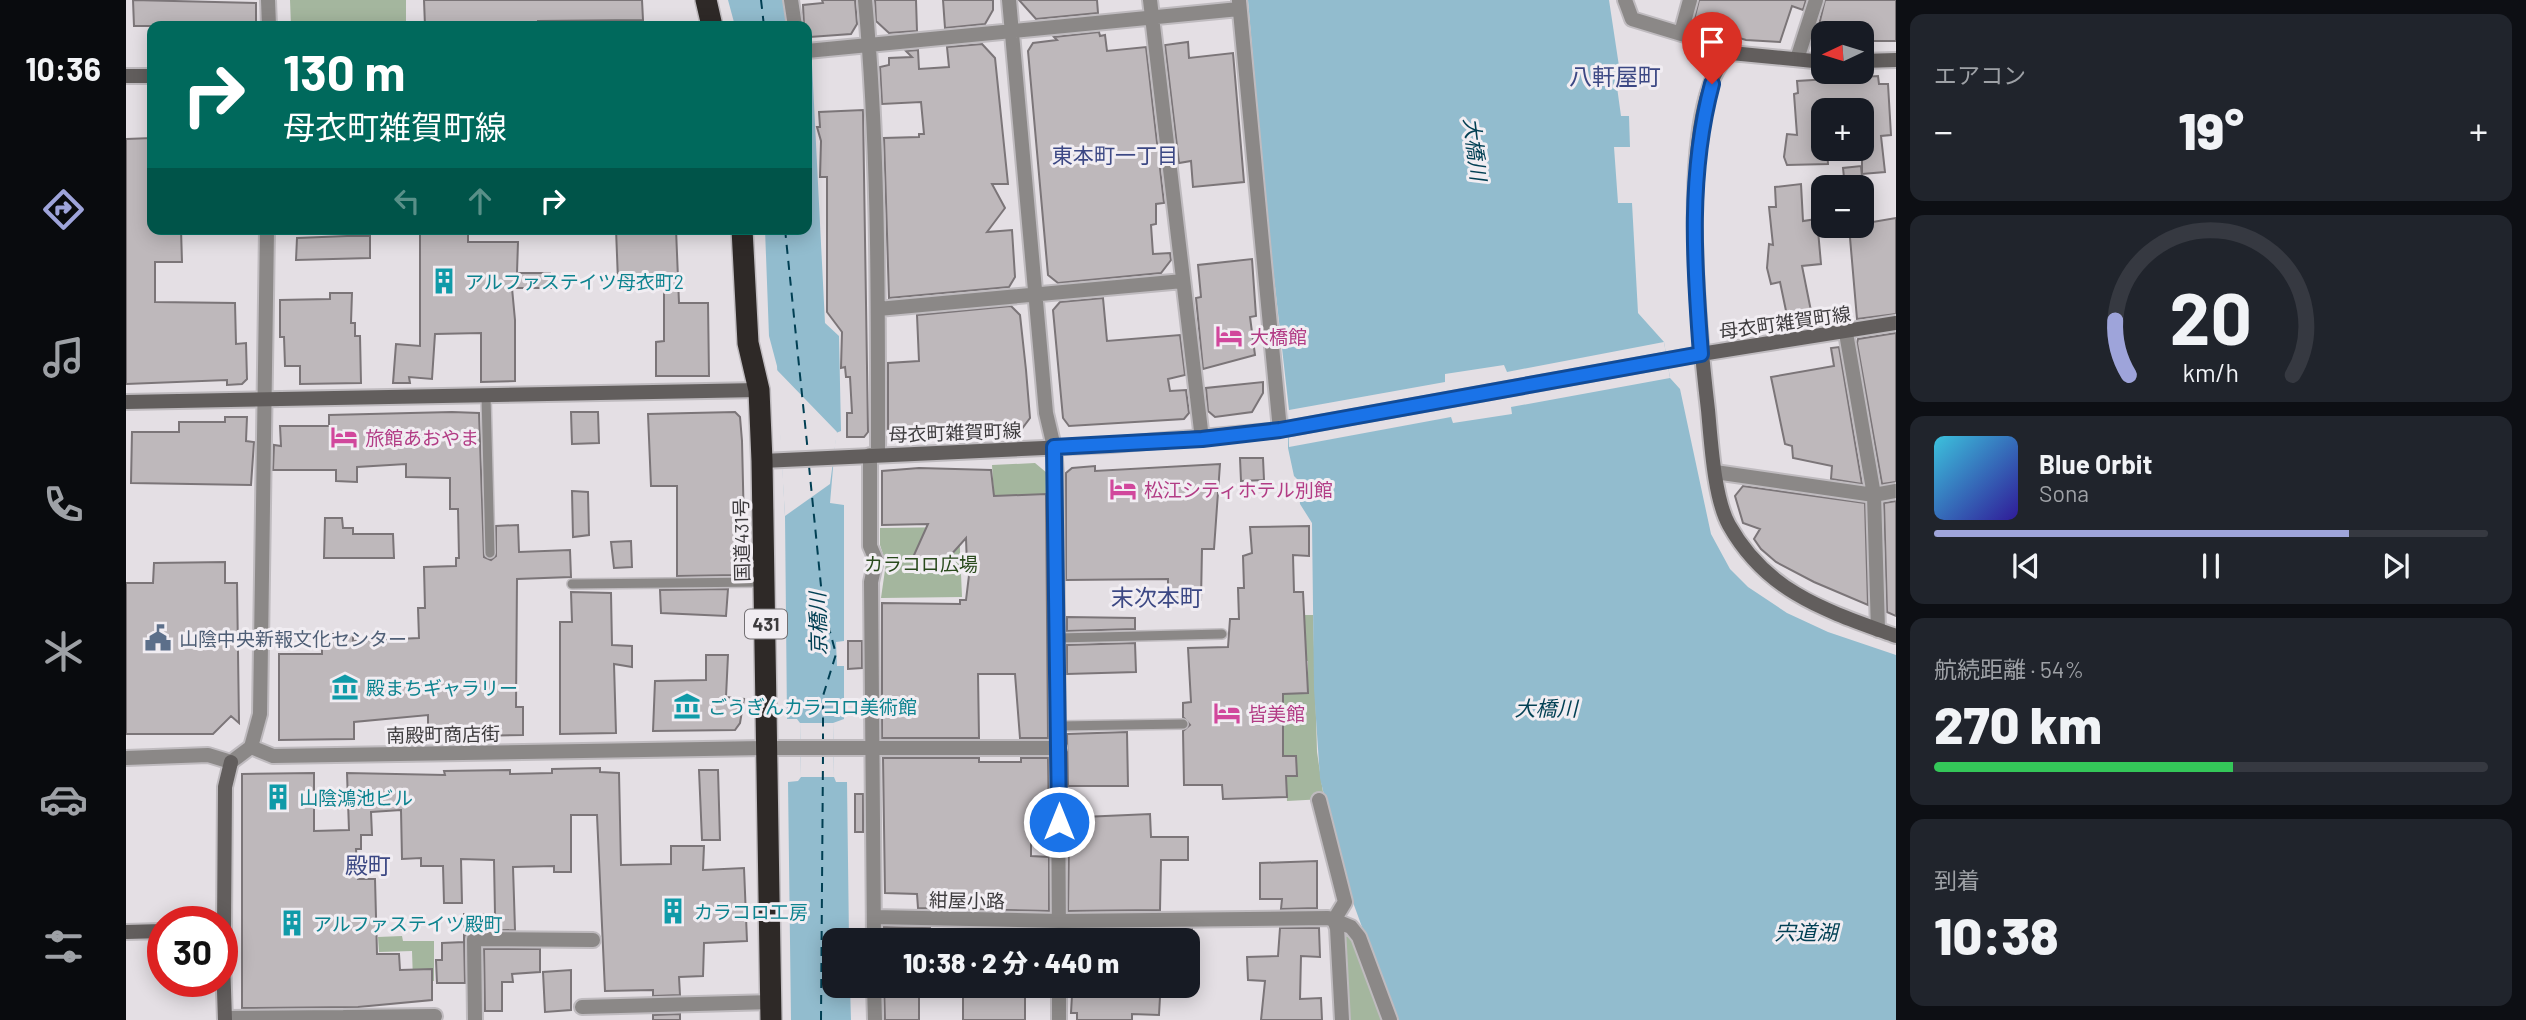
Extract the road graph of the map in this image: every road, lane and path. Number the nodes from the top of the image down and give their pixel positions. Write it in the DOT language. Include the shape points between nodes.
graph roads {
  1 [pos="268,0"];
  2 [pos="706,0"];
  3 [pos="791,0"];
  4 [pos="865,0"];
  5 [pos="1009,0"];
  6 [pos="1150,0"];
  7 [pos="1625,0"];
  8 [pos="1690,0"];
  9 [pos="1816,0"];
  10 [pos="1239,4"];
  11 [pos="1152,18"];
  12 [pos="269,21"];
  13 [pos="711,21"];
  14 [pos="794,21"];
  15 [pos="1012,33"];
  16 [pos="1681,33"];
  17 [pos="869,46"];
  18 [pos="812,51"];
  19 [pos="1797,59"];
  20 [pos="1896,60"];
  21 [pos="1811,61"];
  22 [pos="1874,61"];
  23 [pos="1721,62"];
  24 [pos="126,76"];
  25 [pos="147,76"];
  26 [pos="267,235"];
  27 [pos="742,235"];
  28 [pos="1183,281"];
  29 [pos="1038,295"];
  30 [pos="878,309"];
  31 [pos="1896,323"];
  32 [pos="1846,333"];
  33 [pos="1701,354"];
  34 [pos="759,390"];
  35 [pos="486,396"];
  36 [pos="264,400"];
  37 [pos="126,402"];
  38 [pos="1287,428"];
  39 [pos="1202,439"];
  40 [pos="1054,447"];
  41 [pos="874,455"];
  42 [pos="771,461"];
  43 [pos="1715,472"];
  44 [pos="1896,491"];
  45 [pos="1874,495"];
  46 [pos="490,553"];
  47 [pos="765,582"];
  48 [pos="572,584"];
  49 [pos="1878,629"];
  50 [pos="1222,634"];
  51 [pos="1896,636"];
  52 [pos="1058,638"];
  53 [pos="1183,724"];
  54 [pos="1059,726"];
  55 [pos="251,747"];
  56 [pos="768,748"];
  57 [pos="1059,748"];
  58 [pos="871,750"];
  59 [pos="126,758"];
  60 [pos="231,762"];
  61 [pos="1319,800"];
  62 [pos="223,906"];
  63 [pos="874,918"];
  64 [pos="1334,920"];
  65 [pos="1060,921"];
  66 [pos="874,928"];
  67 [pos="1060,928"];
  68 [pos="147,931"];
  69 [pos="126,932"];
  70 [pos="593,940"];
  71 [pos="225,997"];
  72 [pos="874,998"];
  73 [pos="1059,998"];
  74 [pos="582,1007"];
  75 [pos="771,1011"];
  76 [pos="435,1016"];
  77 [pos="225,1019"];
  78 [pos="299,1019"];
  79 [pos="344,1019"];
  80 [pos="475,1020"];
  81 [pos="875,1020"];
  82 [pos="1059,1020"];
  83 [pos="1342,1020"];
  84 [pos="1390,1020"];
  1 -- 12 [label="street"];
  2 -- 13 [label="highway"];
  3 -- 14 [label="street"];
  4 -- 17 [label="street"];
  5 -- 15 [label="street"];
  6 -- 11 [label="street"];
  7 -- 16 [label="street" via="1632,19"];
  8 -- 16 [label="street"];
  9 -- 19 [label="street"];
  10 -- 11 [label="street"];
  10 -- 38 [label="street"];
  11 -- 15 [label="street"];
  11 -- 28 [label="street"];
  15 -- 17 [label="street"];
  15 -- 29 [label="street"];
  16 -- 23 [label="street"];
  17 -- 18 [label="street"];
  17 -- 30 [label="street"];
  19 -- 21 [label="street"];
  19 -- 23 [label="street" via="1742,51 1731,52"];
  20 -- 22 [label="street"];
  23 -- 33 [label="street" via="1706,106 1696,173 1693,226"];
  24 -- 25 [label="street"];
  26 -- 36 [label="street"];
  27 -- 34 [label="highway, 国道431号 / 431" via="748,343"];
  28 -- 29 [label="street"];
  28 -- 39 [label="street"];
  29 -- 30 [label="street"];
  29 -- 40 [label="street" via="1046,413"];
  30 -- 41 [label="street"];
  31 -- 32 [label="street, 母衣町雑賀町線"];
  32 -- 33 [label="street, 母衣町雑賀町線"];
  32 -- 45 [label="street"];
  33 -- 38 [label="street, 母衣町雑賀町線"];
  33 -- 43 [label="street"];
  34 -- 35 [label="street"];
  34 -- 42 [label="highway, 国道431号 / 431"];
  35 -- 36 [label="street"];
  35 -- 46 [label="lane"];
  36 -- 37 [label="street"];
  36 -- 55 [label="street" via="260,714"];
  38 -- 39 [label="street, 母衣町雑賀町線"];
  39 -- 40 [label="street, 母衣町雑賀町線"];
  40 -- 41 [label="street, 母衣町雑賀町線"];
  40 -- 52 [label="street"];
  41 -- 42 [label="street, 母衣町雑賀町線"];
  41 -- 58 [label="street"];
  42 -- 47 [label="highway, 国道431号 / 431"];
  43 -- 45 [label="street"];
  43 -- 49 [label="street" via="1728,523 1768,577 1827,611"];
  44 -- 45 [label="street"];
  45 -- 49 [label="street"];
  47 -- 48 [label="lane"];
  47 -- 56 [label="highway, 国道431号 / 431"];
  49 -- 51 [label="street"];
  50 -- 52 [label="lane"];
  52 -- 54 [label="street"];
  53 -- 54 [label="lane"];
  54 -- 57 [label="street"];
  55 -- 56 [label="street, 南殿町商店街" via="273,756"];
  55 -- 60 [label="street"];
  56 -- 58 [label="street, 南殿町商店街"];
  56 -- 75 [label="highway, 国道431号 / 431"];
  57 -- 58 [label="street, 南殿町商店街"];
  57 -- 65 [label="street"];
  58 -- 63 [label="street"];
  59 -- 60 [label="street" via="208,755"];
  60 -- 62 [label="street" via="225,787"];
  61 -- 64 [label="street" via="1345,902"];
  63 -- 65 [label="street, 紺屋小路"];
  63 -- 66 [label="street"];
  64 -- 65 [label="street, 紺屋小路"];
  64 -- 83 [label="street"];
  64 -- 84 [label="street" via="1351,927 1359,937"];
  65 -- 67 [label="street"];
  68 -- 69 [label="street"];
  70 -- 80 [label="street" via="474,939"];
  71 -- 77 [label="street"];
  72 -- 81 [label="street"];
  73 -- 82 [label="street"];
  74 -- 75 [label="street"];
  76 -- 79 [label="street"];
  77 -- 78 [label="street"];
  78 -- 79 [label="street"];
}
